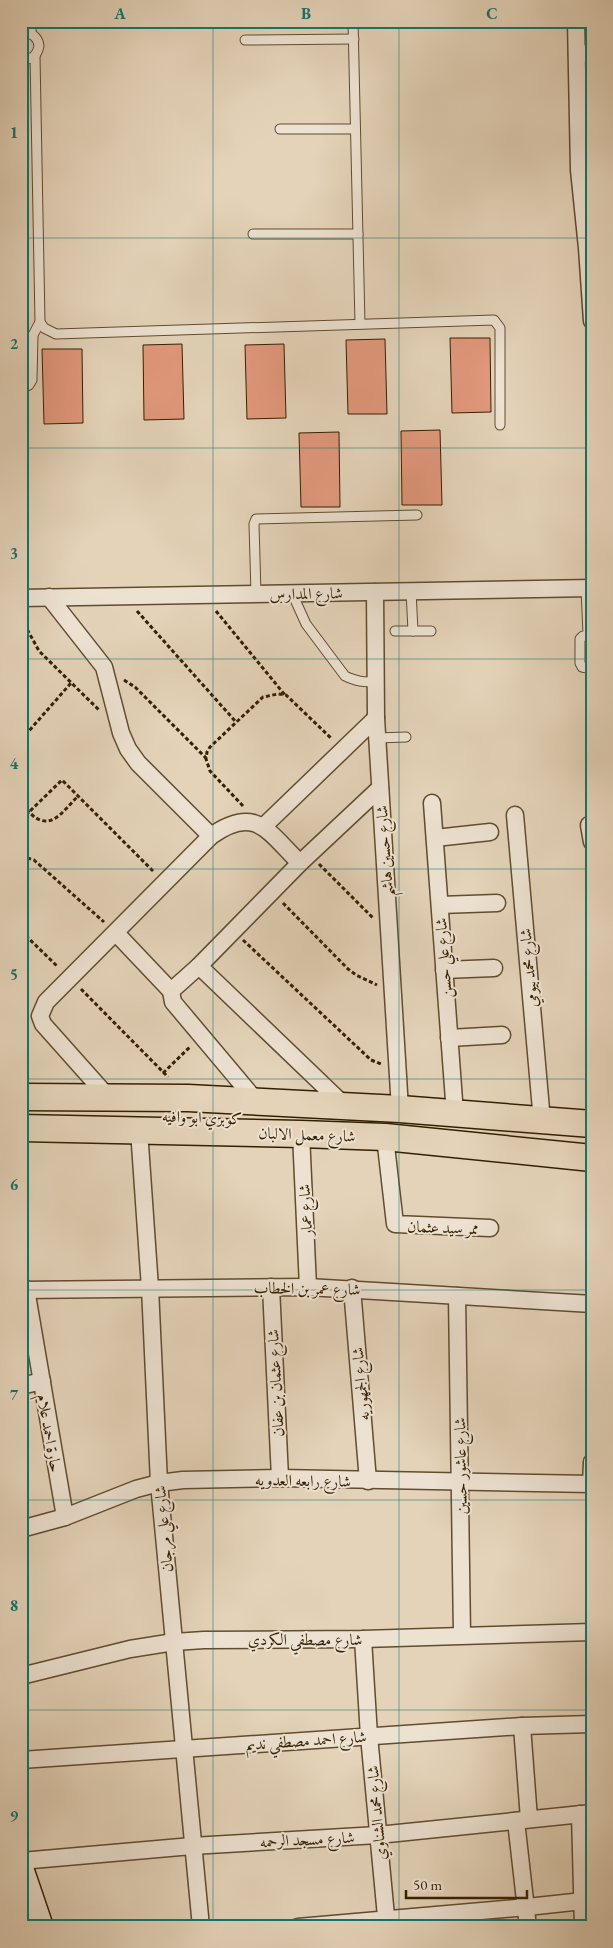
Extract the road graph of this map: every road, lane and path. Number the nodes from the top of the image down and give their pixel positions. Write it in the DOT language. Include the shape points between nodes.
graph roads {
  1 [pos="31,21"];
  2 [pos="353,21"];
  3 [pos="576,21"];
  4 [pos="21,34"];
  5 [pos="31,34"];
  6 [pos="354,39"];
  7 [pos="245,40"];
  8 [pos="584,53"];
  9 [pos="35,56"];
  10 [pos="21,58"];
  11 [pos="585,110"];
  12 [pos="355,128"];
  13 [pos="280,129"];
  14 [pos="585,170"];
  15 [pos="253,234"];
  16 [pos="358,234"];
  17 [pos="589,248"];
  18 [pos="592,321"];
  19 [pos="40,322"];
  20 [pos="360,324"];
  21 [pos="21,389"];
  22 [pos="500,424"];
  23 [pos="417,515"];
  24 [pos="589,588"];
  25 [pos="411,591"];
  26 [pos="375,592"];
  27 [pos="292,593"];
  28 [pos="256,594"];
  29 [pos="203,595"];
  30 [pos="124,596"];
  31 [pos="48,597"];
  32 [pos="21,598"];
  33 [pos="21,618"];
  34 [pos="395,631"];
  35 [pos="412,631"];
  36 [pos="431,631"];
  37 [pos="590,635"];
  38 [pos="104,667"];
  39 [pos="592,669"];
  40 [pos="376,681"];
  41 [pos="71,683"];
  42 [pos="286,695"];
  43 [pos="376,718"];
  44 [pos="236,722"];
  45 [pos="121,733"];
  46 [pos="406,737"];
  47 [pos="377,738"];
  48 [pos="21,740"];
  49 [pos="343,750"];
  50 [pos="206,759"];
  51 [pos="380,788"];
  52 [pos="78,796"];
  53 [pos="432,803"];
  54 [pos="21,804"];
  55 [pos="29,812"];
  56 [pos="514,815"];
  57 [pos="21,818"];
  58 [pos="589,825"];
  59 [pos="263,826"];
  60 [pos="490,832"];
  61 [pos="211,836"];
  62 [pos="435,838"];
  63 [pos="592,842"];
  64 [pos="21,856"];
  65 [pos="305,859"];
  66 [pos="165,883"];
  67 [pos="272,892"];
  68 [pos="497,903"];
  69 [pos="440,905"];
  70 [pos="233,930"];
  71 [pos="21,931"];
  72 [pos="116,932"];
  73 [pos="389,935"];
  74 [pos="199,966"];
  75 [pos="494,968"];
  76 [pos="444,970"];
  77 [pos="69,978"];
  78 [pos="171,991"];
  79 [pos="393,992"];
  80 [pos="202,1034"];
  81 [pos="502,1035"];
  82 [pos="449,1038"];
  83 [pos="398,1072"];
  84 [pos="163,1073"];
  85 [pos="108,1096"];
  86 [pos="21,1098"];
  87 [pos="188,1098"];
  88 [pos="257,1102"];
  89 [pos="345,1106"];
  90 [pos="400,1109"];
  91 [pos="21,1114"];
  92 [pos="455,1114"];
  93 [pos="542,1122"];
  94 [pos="592,1124"];
  95 [pos="21,1128"];
  96 [pos="139,1130"];
  97 [pos="301,1134"];
  98 [pos="384,1137"];
  99 [pos="592,1143"];
  100 [pos="592,1158"];
  101 [pos="490,1228"];
  102 [pos="271,1287"];
  103 [pos="308,1287"];
  104 [pos="150,1288"];
  105 [pos="352,1288"];
  106 [pos="24,1290"];
  107 [pos="457,1296"];
  108 [pos="592,1304"];
  109 [pos="42,1381"];
  110 [pos="21,1386"];
  111 [pos="592,1462"];
  112 [pos="280,1478"];
  113 [pos="368,1480"];
  114 [pos="460,1482"];
  115 [pos="159,1483"];
  116 [pos="592,1484"];
  117 [pos="65,1517"];
  118 [pos="21,1529"];
  119 [pos="592,1632"];
  120 [pos="462,1635"];
  121 [pos="363,1639"];
  122 [pos="174,1642"];
  123 [pos="21,1676"];
  124 [pos="592,1724"];
  125 [pos="522,1726"];
  126 [pos="369,1736"];
  127 [pos="185,1748"];
  128 [pos="21,1760"];
  129 [pos="586,1813"];
  130 [pos="522,1820"];
  131 [pos="378,1835"];
  132 [pos="192,1846"];
  133 [pos="586,1853"];
  134 [pos="21,1861"];
  135 [pos="21,1865"];
  136 [pos="583,1900"];
  137 [pos="527,1908"];
  138 [pos="387,1923"];
  139 [pos="42,1927"];
  140 [pos="200,1927"];
  141 [pos="298,1927"];
  142 [pos="528,1927"];
  143 [pos="583,1927"];
  1 -- 5 [label="lane"];
  2 -- 6 [label="lane"];
  3 -- 8 [label="street"];
  4 -- 5 [label="lane"];
  5 -- 9 [label="lane" via="36,36 40,46"];
  6 -- 7 [label="lane"];
  6 -- 12 [label="lane"];
  8 -- 11 [label="street"];
  9 -- 10 [label="lane"];
  9 -- 19 [label="lane"];
  11 -- 14 [label="street"];
  12 -- 13 [label="lane"];
  12 -- 16 [label="lane"];
  14 -- 17 [label="street"];
  15 -- 16 [label="lane"];
  16 -- 20 [label="lane"];
  17 -- 18 [label="street"];
  19 -- 20 [label="lane" via="56,334"];
  19 -- 21 [label="lane" via="33,335 32,380"];
  20 -- 22 [label="lane" via="494,320 500,328"];
  23 -- 28 [label="lane" via="256,519"];
  24 -- 25 [label="street, شارع المدارس"];
  24 -- 37 [label="lane"];
  25 -- 26 [label="street, شارع المدارس"];
  25 -- 35 [label="lane"];
  26 -- 27 [label="street, شارع المدارس"];
  26 -- 40 [label="street, شارع حسين هاشم"];
  27 -- 28 [label="street, شارع المدارس"];
  27 -- 40 [label="lane" via="306,624 345,676 360,682"];
  28 -- 29 [label="street, شارع المدارس"];
  29 -- 30 [label="street, شارع المدارس"];
  29 -- 42 [label="path"];
  30 -- 31 [label="street, شارع المدارس"];
  30 -- 44 [label="path"];
  31 -- 32 [label="street, شارع المدارس"];
  31 -- 38 [label="street"];
  33 -- 41 [label="path" via="39,651"];
  34 -- 35 [label="lane"];
  35 -- 36 [label="lane"];
  37 -- 39 [label="lane" via="580,639 580,663 582,667"];
  38 -- 45 [label="street"];
  38 -- 50 [label="path" via="135,687"];
  40 -- 43 [label="street, شارع حسين هاشم"];
  41 -- 45 [label="path"];
  41 -- 48 [label="path"];
  42 -- 44 [label="path" via="262,697"];
  42 -- 49 [label="path"];
  43 -- 47 [label="street, شارع حسين هاشم"];
  43 -- 49 [label="street"];
  44 -- 50 [label="path" via="210,747"];
  45 -- 61 [label="street" via="138,763"];
  46 -- 47 [label="lane"];
  47 -- 51 [label="street, شارع حسين هاشم"];
  49 -- 59 [label="street"];
  50 -- 59 [label="path" via="210,771"];
  51 -- 65 [label="street"];
  51 -- 73 [label="street, شارع حسين هاشم"];
  52 -- 55 [label="path" via="52,820 36,819"];
  52 -- 55 [label="path" via="60,781"];
  52 -- 66 [label="path"];
  53 -- 62 [label="street, شارع علي حسن"];
  54 -- 55 [label="path"];
  55 -- 57 [label="path"];
  56 -- 93 [label="street, شارع محمد بيومي"];
  58 -- 63 [label="street"];
  59 -- 61 [label="street" via="239,821"];
  59 -- 65 [label="street"];
  60 -- 62 [label="street"];
  61 -- 66 [label="street"];
  62 -- 69 [label="street, شارع علي حسن"];
  64 -- 72 [label="path" via="34,860"];
  65 -- 67 [label="street"];
  65 -- 73 [label="path"];
  66 -- 72 [label="street"];
  67 -- 70 [label="street"];
  67 -- 79 [label="path" via="356,976"];
  68 -- 69 [label="street"];
  69 -- 76 [label="street, شارع علي حسن"];
  70 -- 74 [label="street"];
  70 -- 83 [label="path" via="371,1060"];
  71 -- 77 [label="path"];
  72 -- 77 [label="street"];
  72 -- 78 [label="street"];
  73 -- 79 [label="street, شارع حسين هاشم"];
  74 -- 78 [label="street"];
  74 -- 89 [label="street"];
  75 -- 76 [label="street"];
  76 -- 82 [label="street, شارع علي حسن"];
  77 -- 84 [label="path"];
  77 -- 85 [label="street" via="46,1002 40,1016 43,1024"];
  78 -- 80 [label="street" via="173,1002"];
  79 -- 83 [label="street, شارع حسين هاشم"];
  80 -- 84 [label="path"];
  80 -- 88 [label="street"];
  81 -- 82 [label="street"];
  82 -- 92 [label="street, شارع علي حسن"];
  83 -- 90 [label="street, شارع حسين هاشم"];
  84 -- 87 [label="path"];
  85 -- 86 [label="main road, شارع معمل الالبان"];
  85 -- 87 [label="main road, شارع معمل الالبان"];
  87 -- 88 [label="main road, شارع معمل الالبان"];
  88 -- 89 [label="main road, شارع معمل الالبان"];
  89 -- 90 [label="main road, شارع معمل الالبان"];
  90 -- 92 [label="main road, شارع معمل الالبان"];
  91 -- 99 [label="main road, كوبري ابو وافيه" via="121,1114 326,1122"];
  92 -- 93 [label="main road, شارع معمل الالبان"];
  93 -- 94 [label="main road, شارع معمل الالبان"];
  95 -- 96 [label="main road, شارع معمل الالبان"];
  96 -- 97 [label="main road, شارع معمل الالبان"];
  96 -- 104 [label="street, شارع علي مرجان"];
  97 -- 98 [label="main road, شارع معمل الالبان"];
  97 -- 103 [label="street, شارع عمار"];
  98 -- 100 [label="main road, شارع معمل الالبان"];
  98 -- 101 [label="street, ممر سيد عثمان" via="395,1224"];
  102 -- 103 [label="street, شارع عمر بن الخطاب"];
  102 -- 104 [label="street, شارع عمر بن الخطاب"];
  102 -- 112 [label="street, شارع عثمان بن عفان"];
  103 -- 105 [label="street, شارع عمر بن الخطاب"];
  104 -- 106 [label="street, شارع عمر بن الخطاب"];
  104 -- 115 [label="street, شارع علي مرجان"];
  105 -- 107 [label="street, شارع عمر بن الخطاب"];
  105 -- 113 [label="street, شارع الجمهوريه"];
  106 -- 109 [label="street, حارة احمد علام"];
  107 -- 108 [label="street, شارع عمر بن الخطاب"];
  107 -- 114 [label="street, شارع عاشور حسين"];
  109 -- 110 [label="street"];
  109 -- 117 [label="street, حارة احمد علام"];
  111 -- 116 [label="street"];
  112 -- 113 [label="street, شارع رابعه العدويه"];
  112 -- 115 [label="street, شارع رابعه العدويه"];
  113 -- 114 [label="street, شارع رابعه العدويه"];
  114 -- 116 [label="street, شارع رابعه العدويه"];
  114 -- 120 [label="street, شارع عاشور حسين"];
  115 -- 117 [label="street, شارع رابعه العدويه"];
  115 -- 122 [label="street, شارع علي مرجان"];
  117 -- 118 [label="street, شارع رابعه العدويه"];
  119 -- 120 [label="street, شارع مصطفي الكردي"];
  120 -- 121 [label="street, شارع مصطفي الكردي"];
  121 -- 122 [label="street, شارع مصطفي الكردي"];
  121 -- 126 [label="street, شارع محمد الشناوي"];
  122 -- 123 [label="street, شارع مصطفي الكردي" via="130,1649"];
  122 -- 127 [label="street, شارع علي مرجان"];
  124 -- 125 [label="street, شارع احمد مصطفي نديم"];
  125 -- 126 [label="street, شارع احمد مصطفي نديم"];
  125 -- 130 [label="street"];
  126 -- 127 [label="street, شارع احمد مصطفي نديم"];
  126 -- 131 [label="street, شارع محمد الشناوي"];
  127 -- 128 [label="street, شارع احمد مصطفي نديم"];
  127 -- 132 [label="street, شارع علي مرجان"];
  129 -- 130 [label="street, شارع مسجد الرحمه"];
  129 -- 133 [label="street"];
  130 -- 131 [label="street, شارع مسجد الرحمه"];
  130 -- 137 [label="street"];
  131 -- 132 [label="street, شارع مسجد الرحمه"];
  131 -- 138 [label="street, شارع محمد الشناوي"];
  132 -- 134 [label="street, شارع مسجد الرحمه"];
  132 -- 140 [label="street, شارع علي مرجان"];
  133 -- 136 [label="street"];
  135 -- 139 [label="street"];
  136 -- 137 [label="street"];
  136 -- 143 [label="street"];
  137 -- 138 [label="street"];
  137 -- 142 [label="street"];
  138 -- 141 [label="street"];
}
